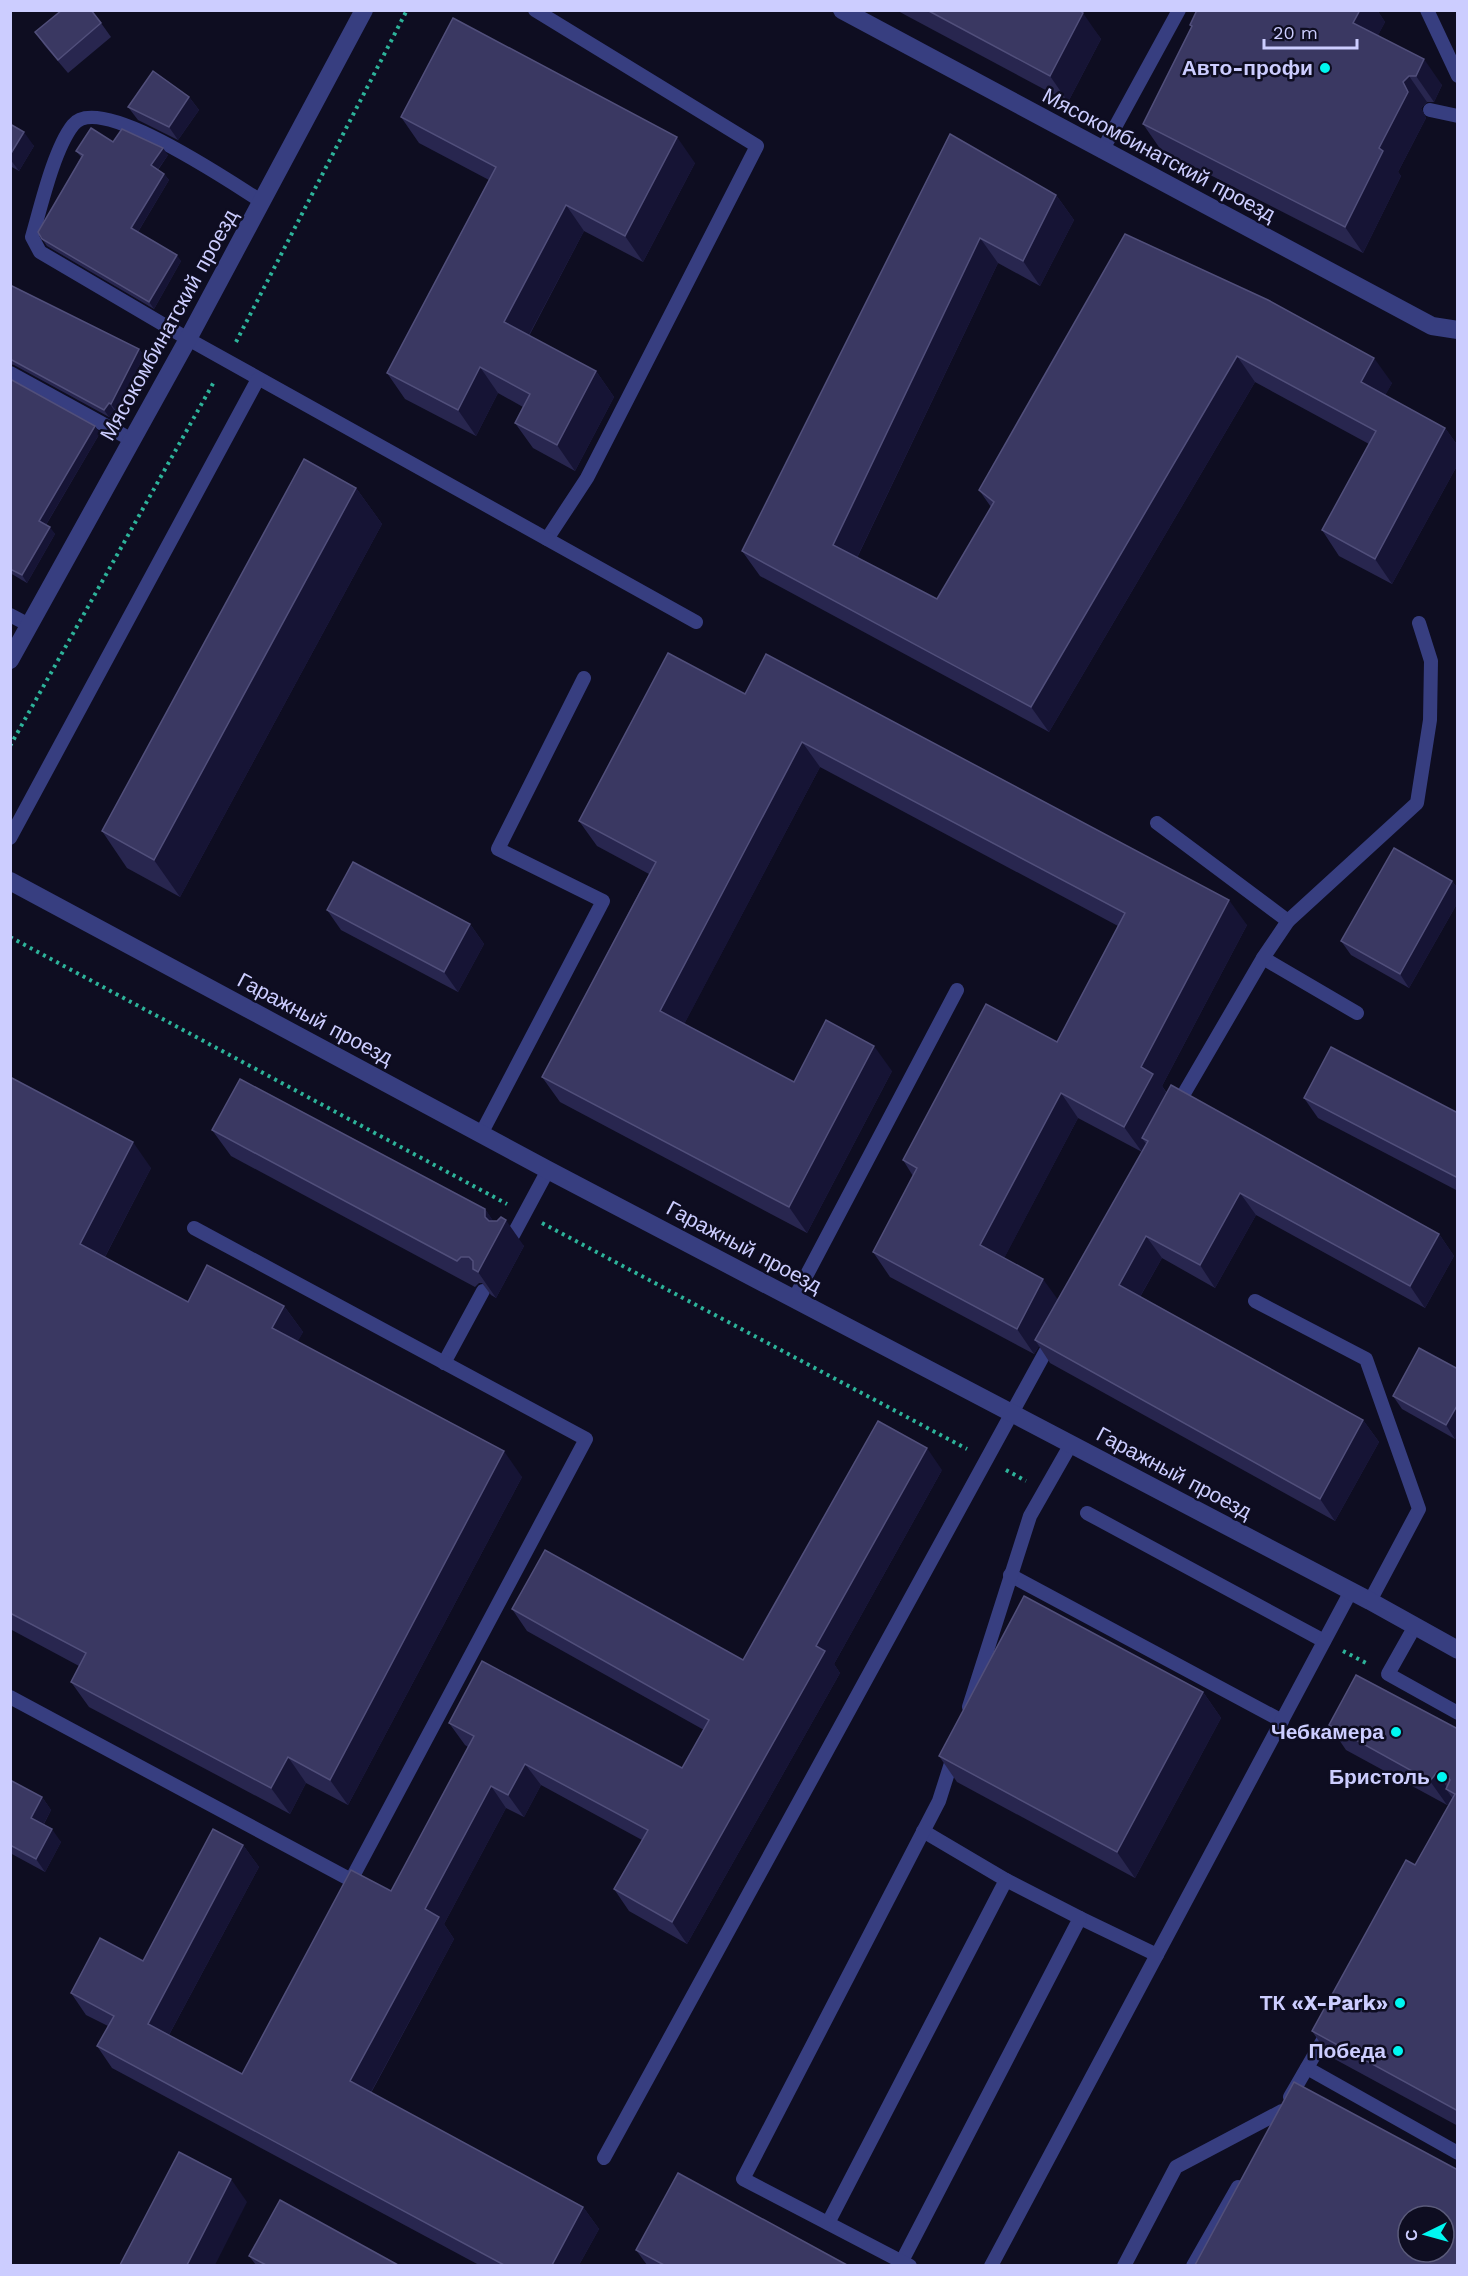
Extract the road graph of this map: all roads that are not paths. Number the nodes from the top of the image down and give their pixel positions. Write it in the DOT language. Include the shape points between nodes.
graph roads {
  1 [pos="364,10"];
  2 [pos="535,10"];
  3 [pos="842,10"];
  4 [pos="1179,10"];
  5 [pos="1427,10"];
  6 [pos="1458,76"];
  7 [pos="1430,110"];
  8 [pos="1458,116"];
  9 [pos="1102,151"];
  10 [pos="261,201"];
  11 [pos="1458,330"];
  12 [pos="188,339"];
  13 [pos="10,373"];
  14 [pos="258,379"];
  15 [pos="132,440"];
  16 [pos="547,539"];
  17 [pos="10,615"];
  18 [pos="696,622"];
  19 [pos="1419,623"];
  20 [pos="29,626"];
  21 [pos="10,660"];
  22 [pos="584,678"];
  23 [pos="1157,823"];
  24 [pos="10,838"];
  25 [pos="10,881"];
  26 [pos="1288,921"];
  27 [pos="1263,958"];
  28 [pos="957,990"];
  29 [pos="1357,1013"];
  30 [pos="1171,1117"];
  31 [pos="481,1134"];
  32 [pos="548,1170"];
  33 [pos="194,1228"];
  34 [pos="511,1239"];
  35 [pos="483,1291"];
  36 [pos="794,1299"];
  37 [pos="1255,1302"];
  38 [pos="1058,1329"];
  39 [pos="444,1363"];
  40 [pos="1012,1413"];
  41 [pos="1071,1444"];
  42 [pos="1087,1513"];
  43 [pos="1010,1575"];
  44 [pos="1351,1591"];
  45 [pos="1370,1601"];
  46 [pos="1415,1626"];
  47 [pos="1324,1641"];
  48 [pos="1458,1650"];
  49 [pos="10,1697"];
  50 [pos="1458,1713"];
  51 [pos="1282,1721"];
  52 [pos="964,1722"];
  53 [pos="957,1744"];
  54 [pos="923,1831"];
  55 [pos="1006,1880"];
  56 [pos="1080,1918"];
  57 [pos="1157,1955"];
  58 [pos="1336,2016"];
  59 [pos="1307,2068"];
  60 [pos="1282,2111"];
  61 [pos="1270,2131"];
  62 [pos="1458,2153"];
  63 [pos="604,2158"];
  64 [pos="1247,2173"];
  65 [pos="828,2223"];
  66 [pos="906,2263"];
  67 [pos="991,2265"];
  68 [pos="1124,2265"];
  69 [pos="1193,2265"];
  1 -- 10 [label="street, Мясокомбинатский проезд"];
  2 -- 16 [label="lane" via="758,146 587,477"];
  3 -- 9 [label="street, Мясокомбинатский проезд"];
  4 -- 9 [label="lane"];
  5 -- 6 [label="lane"];
  7 -- 8 [label="lane"];
  9 -- 11 [label="street, Мясокомбинатский проезд" via="1432,326"];
  10 -- 12 [label="street, Мясокомбинатский проезд"];
  10 -- 12 [label="lane" via="169,144 111,118 82,118 74,124 52,170 32,237 40,252"];
  12 -- 14 [label="lane"];
  12 -- 15 [label="street, Мясокомбинатский проезд"];
  13 -- 15 [label="lane"];
  14 -- 16 [label="lane"];
  14 -- 24 [label="lane"];
  15 -- 20 [label="street, Мясокомбинатский проезд"];
  16 -- 18 [label="lane"];
  17 -- 20 [label="lane"];
  19 -- 26 [label="lane" via="1431,661 1430,720 1417,803"];
  20 -- 21 [label="street, Мясокомбинатский проезд"];
  22 -- 31 [label="lane" via="498,849 603,901"];
  23 -- 26 [label="lane"];
  25 -- 31 [label="street, Гаражный проезд"];
  26 -- 27 [label="lane"];
  27 -- 29 [label="lane"];
  27 -- 30 [label="lane"];
  28 -- 36 [label="lane"];
  31 -- 32 [label="street, Гаражный проезд"];
  32 -- 34 [label="lane"];
  32 -- 36 [label="street, Гаражный проезд"];
  33 -- 39 [label="lane"];
  35 -- 39 [label="lane"];
  36 -- 40 [label="street, Гаражный проезд"];
  37 -- 45 [label="lane" via="1366,1359 1419,1509"];
  38 -- 40 [label="lane"];
  39 -- 49 [label="lane" via="586,1439 351,1880"];
  40 -- 41 [label="street, Гаражный проезд"];
  40 -- 63 [label="lane"];
  41 -- 43 [label="lane" via="1030,1516"];
  41 -- 44 [label="street, Гаражный проезд"];
  42 -- 47 [label="lane"];
  43 -- 51 [label="lane"];
  43 -- 52 [label="lane"];
  44 -- 45 [label="street, Гаражный проезд"];
  44 -- 47 [label="lane"];
  45 -- 46 [label="street, Гаражный проезд"];
  46 -- 48 [label="street, Гаражный проезд"];
  46 -- 50 [label="lane" via="1388,1674"];
  47 -- 51 [label="lane"];
  51 -- 57 [label="lane"];
  53 -- 54 [label="lane" via="939,1801"];
  54 -- 55 [label="lane"];
  54 -- 65 [label="lane" via="743,2179"];
  55 -- 56 [label="lane"];
  55 -- 65 [label="lane"];
  56 -- 57 [label="lane"];
  56 -- 66 [label="lane"];
  57 -- 67 [label="lane"];
  58 -- 59 [label="lane"];
  59 -- 60 [label="lane"];
  59 -- 62 [label="lane"];
  60 -- 61 [label="lane"];
  60 -- 68 [label="lane" via="1176,2167"];
  64 -- 69 [label="lane"];
  65 -- 66 [label="lane"];
}
